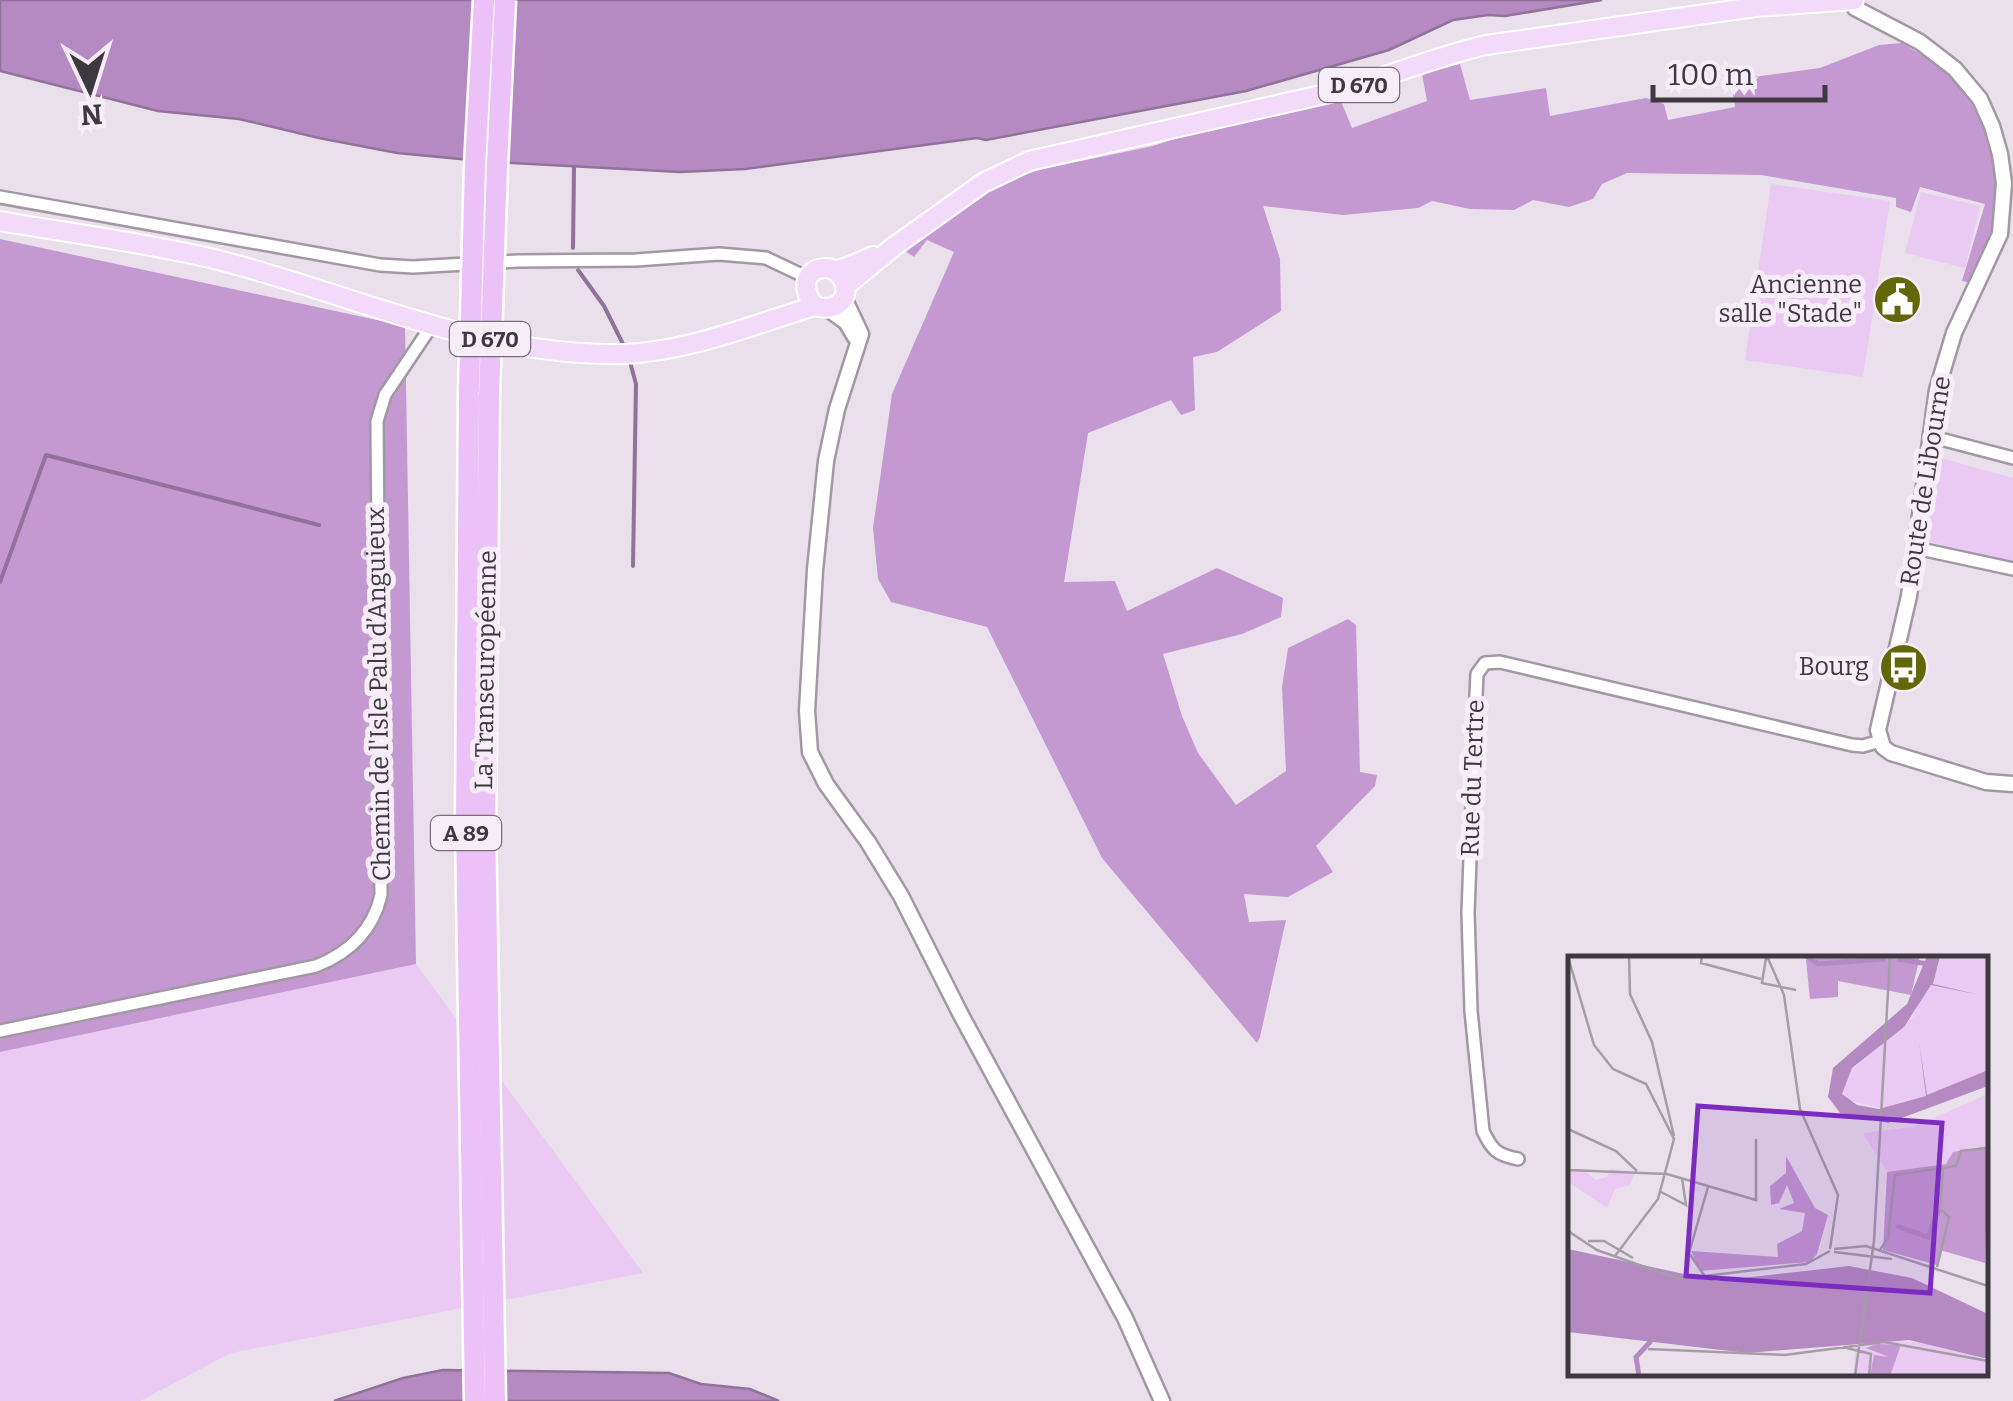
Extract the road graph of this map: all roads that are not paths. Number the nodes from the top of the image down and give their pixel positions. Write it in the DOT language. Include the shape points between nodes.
graph roads {
  1 [pos="484,0"];
  2 [pos="505,0"];
  3 [pos="1852,0"];
  4 [pos="0,197"];
  5 [pos="0,221"];
  6 [pos="807,282"];
  7 [pos="834,294"];
  8 [pos="760,322"];
  9 [pos="432,325"];
  10 [pos="479,393"];
  11 [pos="1929,436"];
  12 [pos="2013,458"];
  13 [pos="1916,548"];
  14 [pos="2013,569"];
  15 [pos="1880,740"];
  16 [pos="2013,784"];
  17 [pos="0,1031"];
  18 [pos="1518,1159"];
  19 [pos="482,1275"];
  20 [pos="475,1401"];
  21 [pos="495,1401"];
  22 [pos="1162,1401"];
  1 -- 10 [label="highway, La Transeuropéenne / A 89, bridge" via="475,184"];
  2 -- 10 [label="highway, La Transeuropéenne / A 89, bridge"];
  3 -- 7 [label="main road, D 670" via="1755,6 1486,45 1334,92 1029,161 983,183"];
  3 -- 11 [label="street, Route de Libourne" via="1955,69 1980,100 2000,154 2000,234 1954,333"];
  4 -- 6 [label="street" via="380,266 720,254 766,258"];
  5 -- 9 [label="main road, D 670" via="212,259"];
  6 -- 7 [label="main road" via="807,297"];
  6 -- 7 [label="main road" via="830,268"];
  6 -- 8 [label="main road, D 670"];
  7 -- 8 [label="main road, D 670"];
  7 -- 22 [label="street" via="858,342 824,476 810,752 901,896 1125,1318"];
  8 -- 9 [label="main road, D 670" via="679,347 626,354 522,346"];
  9 -- 17 [label="street, Chemin de l'Isle Palu d’Anguieux" via="385,394 378,420 381,895 367,928 354,945 316,966"];
  10 -- 19 [label="highway, La Transeuropéenne / A 89" via="466,827"];
  11 -- 12 [label="street"];
  11 -- 13 [label="street, Route de Libourne"];
  13 -- 14 [label="street"];
  13 -- 15 [label="street, Route de Libourne"];
  15 -- 16 [label="street" via="1891,754"];
  15 -- 18 [label="street, Rue du Tertre" via="1852,745 1485,663 1476,696 1471,1010 1483,1130 1492,1148"];
  19 -- 20 [label="highway, La Transeuropéenne / A 89"];
  19 -- 21 [label="highway, La Transeuropéenne / A 89"];
}
